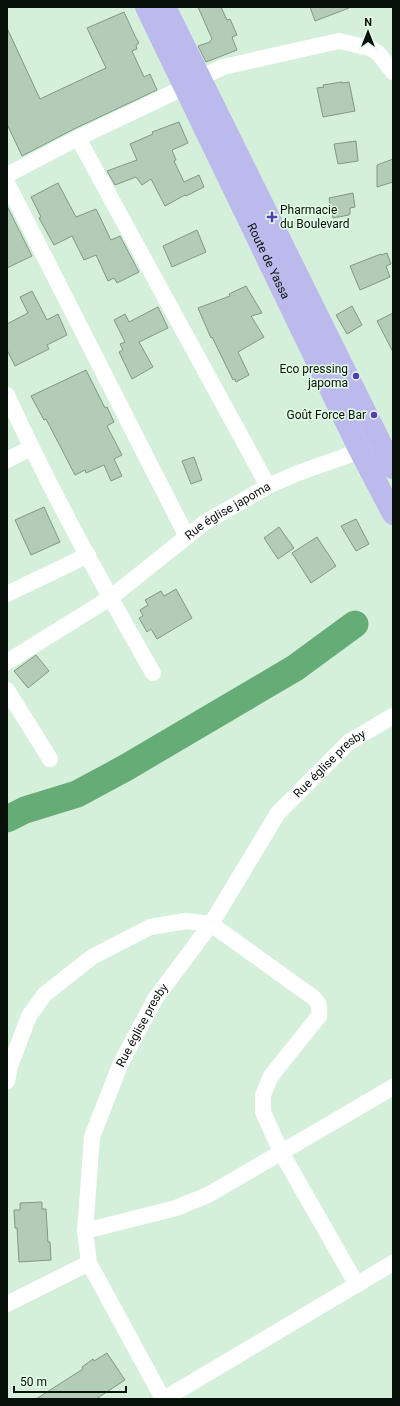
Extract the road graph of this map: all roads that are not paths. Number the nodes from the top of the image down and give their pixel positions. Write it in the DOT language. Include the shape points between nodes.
graph roads {
  1 [pos="146,7"];
  2 [pos="165,7"];
  3 [pos="393,72"];
  4 [pos="192,82"];
  5 [pos="78,138"];
  6 [pos="7,175"];
  7 [pos="7,183"];
  8 [pos="7,395"];
  9 [pos="31,448"];
  10 [pos="360,451"];
  11 [pos="7,460"];
  12 [pos="388,468"];
  13 [pos="268,486"];
  14 [pos="393,514"];
  15 [pos="187,537"];
  16 [pos="88,555"];
  17 [pos="7,594"];
  18 [pos="110,598"];
  19 [pos="7,662"];
  20 [pos="153,673"];
  21 [pos="7,690"];
  22 [pos="393,716"];
  23 [pos="50,759"];
  24 [pos="211,924"];
  25 [pos="7,1081"];
  26 [pos="393,1087"];
  27 [pos="281,1152"];
  28 [pos="85,1231"];
  29 [pos="89,1263"];
  30 [pos="393,1263"];
  31 [pos="357,1285"];
  32 [pos="7,1304"];
  33 [pos="163,1399"];
  1 -- 4 [label="main road, Route de Yassa"];
  2 -- 4 [label="main road, Route de Yassa"];
  3 -- 4 [label="street" via="378,53 370,48 339,41 223,67"];
  4 -- 5 [label="street"];
  4 -- 10 [label="main road, Route de Yassa"];
  4 -- 12 [label="main road, Route de Yassa"];
  5 -- 6 [label="street"];
  5 -- 13 [label="street"];
  7 -- 15 [label="street"];
  8 -- 9 [label="street"];
  9 -- 11 [label="street"];
  9 -- 16 [label="street"];
  10 -- 12 [label="main road, Route de Yassa"];
  10 -- 13 [label="street, Rue église japoma"];
  12 -- 14 [label="main road, Route de Yassa"];
  13 -- 15 [label="street, Rue église japoma" via="204,522"];
  15 -- 18 [label="street, Rue église japoma"];
  16 -- 17 [label="street"];
  16 -- 18 [label="street"];
  18 -- 19 [label="street, Rue église japoma"];
  18 -- 20 [label="street"];
  21 -- 23 [label="street"];
  22 -- 24 [label="street, Rue église presby" via="349,742 278,813"];
  24 -- 25 [label="street" via="186,921 150,927 92,957 46,994 29,1016"];
  24 -- 27 [label="street" via="319,1004 319,1016 271,1076 263,1095 263,1112"];
  24 -- 28 [label="street, Rue église presby" via="155,999 120,1065 92,1137"];
  26 -- 27 [label="street"];
  27 -- 28 [label="street" via="208,1195 176,1208"];
  27 -- 31 [label="street"];
  28 -- 29 [label="street, Rue église presby"];
  29 -- 32 [label="street"];
  29 -- 33 [label="street, Rue église presby"];
  30 -- 31 [label="street"];
  31 -- 33 [label="street"];
}
